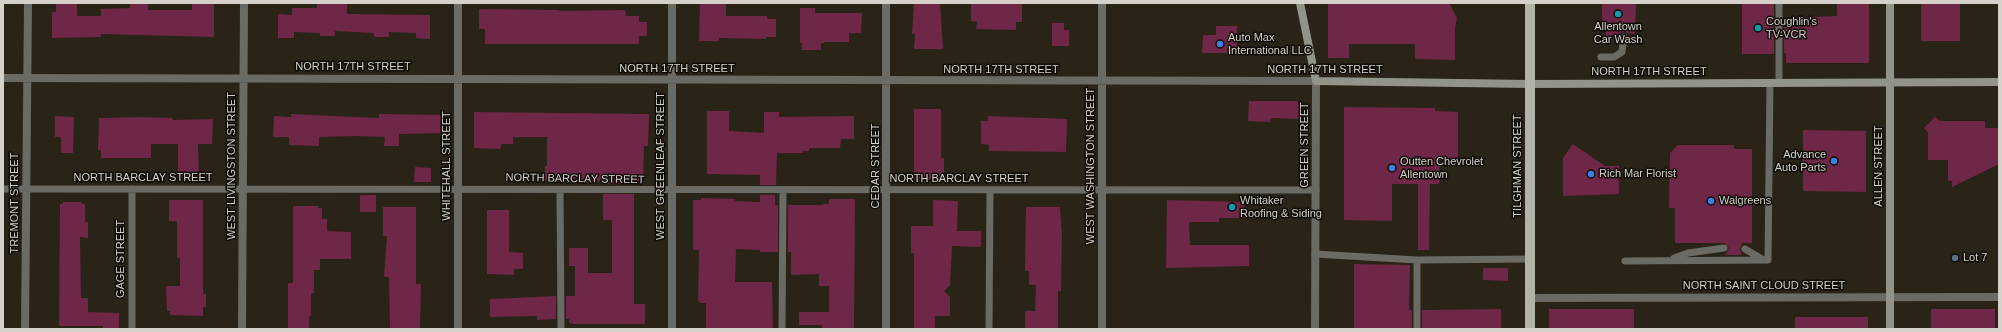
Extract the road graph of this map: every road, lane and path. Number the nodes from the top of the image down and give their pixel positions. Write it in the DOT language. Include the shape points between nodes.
graph roads {
  1 [pos="28,3"];
  2 [pos="244,3"];
  3 [pos="458,3"];
  4 [pos="672,3"];
  5 [pos="886,3"];
  6 [pos="1102,3"];
  7 [pos="1300,3"];
  8 [pos="1530,3"];
  9 [pos="1779,3"];
  10 [pos="1890,3"];
  11 [pos="1624,37"];
  12 [pos="1601,57"];
  13 [pos="244,77"];
  14 [pos="3,78"];
  15 [pos="27,78"];
  16 [pos="458,78"];
  17 [pos="672,80"];
  18 [pos="886,81"];
  19 [pos="1102,81"];
  20 [pos="1316,81"];
  21 [pos="1890,82"];
  22 [pos="1999,82"];
  23 [pos="1775,83"];
  24 [pos="1530,84"];
  25 [pos="26,188"];
  26 [pos="458,188"];
  27 [pos="3,189"];
  28 [pos="132,190"];
  29 [pos="243,190"];
  30 [pos="560,190"];
  31 [pos="672,190"];
  32 [pos="783,190"];
  33 [pos="887,190"];
  34 [pos="990,190"];
  35 [pos="1102,190"];
  36 [pos="1316,190"];
  37 [pos="1724,248"];
  38 [pos="1745,249"];
  39 [pos="1315,254"];
  40 [pos="1530,259"];
  41 [pos="1418,260"];
  42 [pos="1668,260"];
  43 [pos="1763,260"];
  44 [pos="1626,261"];
  45 [pos="1890,297"];
  46 [pos="1999,297"];
  47 [pos="1530,298"];
  48 [pos="25,329"];
  49 [pos="132,329"];
  50 [pos="242,329"];
  51 [pos="458,329"];
  52 [pos="561,329"];
  53 [pos="672,329"];
  54 [pos="782,329"];
  55 [pos="886,329"];
  56 [pos="989,329"];
  57 [pos="1102,329"];
  58 [pos="1315,329"];
  59 [pos="1417,329"];
  60 [pos="1530,329"];
  61 [pos="1890,329"];
  1 -- 15 [label="street, TREMONT STREET"];
  2 -- 13 [label="street, WEST LIVINGSTON STREET"];
  3 -- 16 [label="street, WHITEHALL STREET"];
  4 -- 17 [label="street, WEST GREENLEAF STREET"];
  5 -- 18 [label="street, CEDAR STREET"];
  6 -- 19 [label="street, WEST WASHINGTON STREET"];
  7 -- 20 [label="street"];
  8 -- 24 [label="main road, TILGHMAN STREET"];
  9 -- 23 [label="lane"];
  10 -- 21 [label="street, ALLEN STREET"];
  11 -- 12 [label="lane" via="1622,52 1614,57"];
  13 -- 15 [label="street, NORTH 17TH STREET"];
  13 -- 16 [label="street, NORTH 17TH STREET"];
  13 -- 29 [label="street, WEST LIVINGSTON STREET"];
  14 -- 15 [label="street, NORTH 17TH STREET"];
  15 -- 25 [label="street, TREMONT STREET"];
  16 -- 17 [label="street, NORTH 17TH STREET"];
  16 -- 26 [label="street, WHITEHALL STREET"];
  17 -- 18 [label="street, NORTH 17TH STREET"];
  17 -- 31 [label="street, WEST GREENLEAF STREET"];
  18 -- 19 [label="street, NORTH 17TH STREET"];
  18 -- 33 [label="street, CEDAR STREET"];
  19 -- 20 [label="street, NORTH 17TH STREET"];
  19 -- 35 [label="street, WEST WASHINGTON STREET"];
  20 -- 24 [label="street, NORTH 17TH STREET"];
  20 -- 36 [label="street, GREEN STREET"];
  21 -- 22 [label="street, NORTH 17TH STREET"];
  21 -- 23 [label="street, NORTH 17TH STREET"];
  21 -- 45 [label="street, ALLEN STREET"];
  23 -- 24 [label="street, NORTH 17TH STREET"];
  23 -- 43 [label="lane" via="1769,184 1768,260"];
  24 -- 40 [label="main road, TILGHMAN STREET"];
  25 -- 27 [label="lane, NORTH BARCLAY STREET"];
  25 -- 28 [label="lane, NORTH BARCLAY STREET"];
  25 -- 48 [label="street, TREMONT STREET"];
  26 -- 29 [label="lane, NORTH BARCLAY STREET"];
  26 -- 30 [label="lane, NORTH BARCLAY STREET"];
  26 -- 51 [label="street, WHITEHALL STREET"];
  28 -- 29 [label="lane, NORTH BARCLAY STREET"];
  28 -- 49 [label="lane, GAGE STREET"];
  29 -- 50 [label="street, WEST LIVINGSTON STREET"];
  30 -- 31 [label="lane, NORTH BARCLAY STREET"];
  30 -- 52 [label="lane"];
  31 -- 32 [label="lane, NORTH BARCLAY STREET"];
  31 -- 53 [label="street, WEST GREENLEAF STREET"];
  32 -- 33 [label="lane, NORTH BARCLAY STREET"];
  32 -- 54 [label="lane"];
  33 -- 34 [label="lane, NORTH BARCLAY STREET"];
  33 -- 55 [label="street, CEDAR STREET"];
  34 -- 35 [label="lane, NORTH BARCLAY STREET"];
  34 -- 56 [label="lane"];
  35 -- 36 [label="lane, NORTH BARCLAY STREET"];
  35 -- 57 [label="street, WEST WASHINGTON STREET"];
  36 -- 39 [label="street, GREEN STREET"];
  37 -- 42 [label="lane" via="1688,253"];
  38 -- 43 [label="lane"];
  39 -- 41 [label="lane"];
  39 -- 58 [label="street, GREEN STREET"];
  40 -- 41 [label="lane"];
  40 -- 47 [label="main road, TILGHMAN STREET"];
  41 -- 59 [label="lane"];
  42 -- 43 [label="lane"];
  42 -- 44 [label="lane"];
  45 -- 46 [label="street, NORTH SAINT CLOUD STREET"];
  45 -- 47 [label="street, NORTH SAINT CLOUD STREET"];
  45 -- 61 [label="street, ALLEN STREET"];
  47 -- 60 [label="main road, TILGHMAN STREET"];
}
